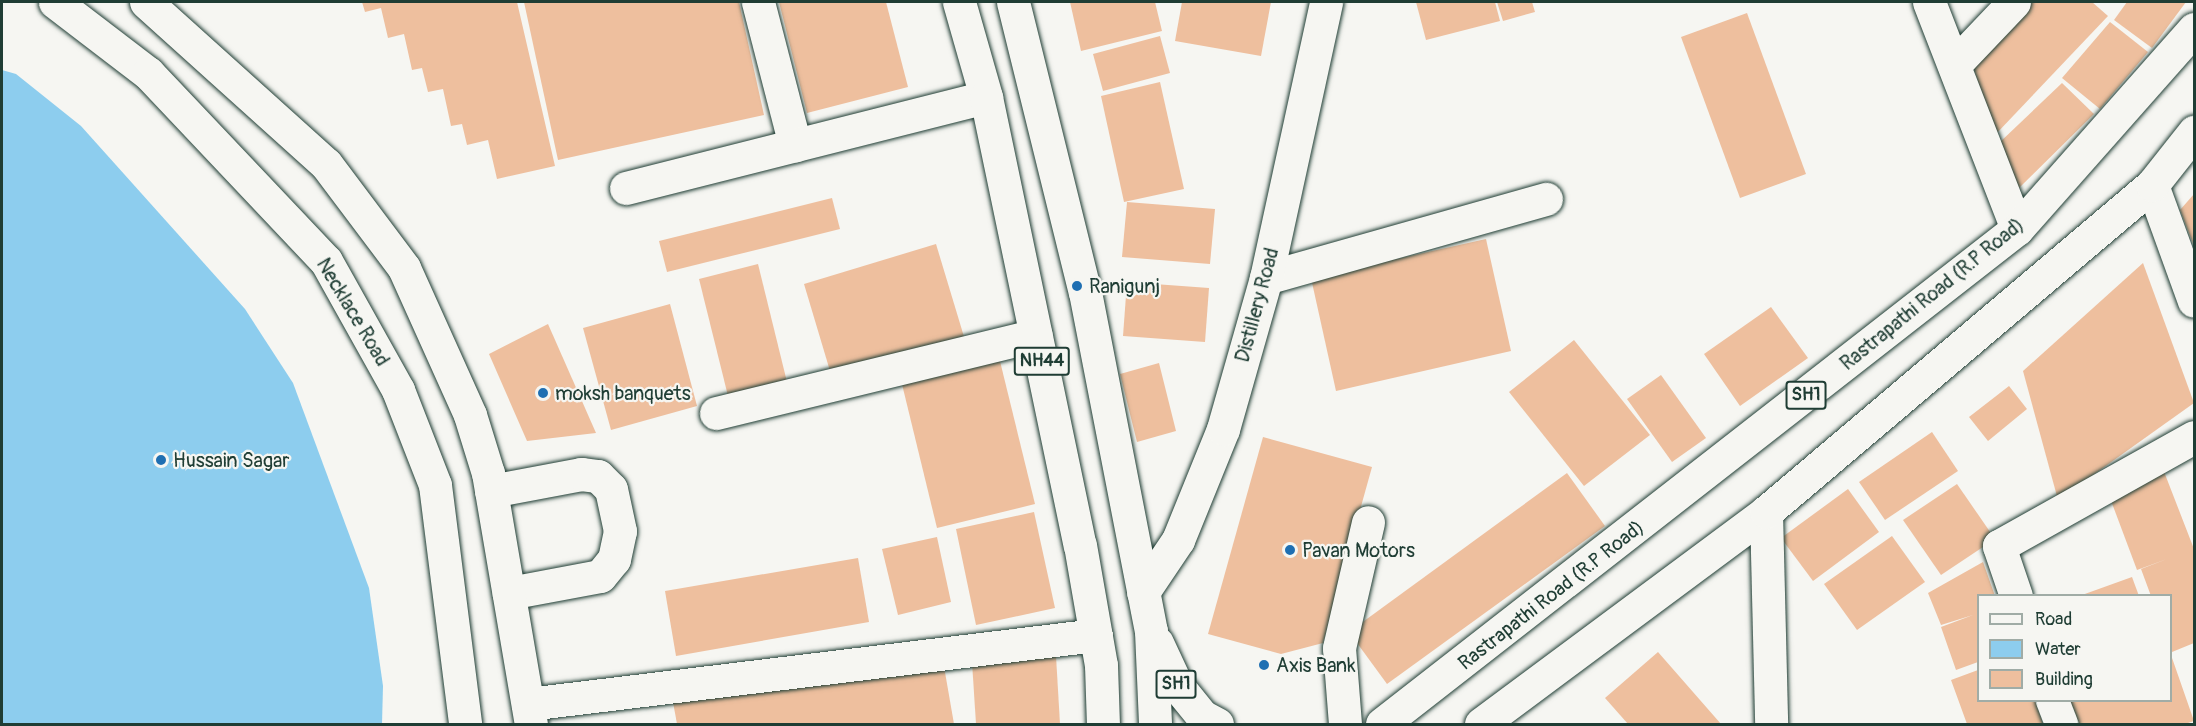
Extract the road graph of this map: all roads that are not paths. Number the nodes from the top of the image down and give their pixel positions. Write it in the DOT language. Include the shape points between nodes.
graph roads {
  1 [pos="55,2"];
  2 [pos="146,2"];
  3 [pos="758,2"];
  4 [pos="958,2"];
  5 [pos="1013,2"];
  6 [pos="1326,2"];
  7 [pos="1929,2"];
  8 [pos="2014,2"];
  9 [pos="2194,29"];
  10 [pos="1954,64"];
  11 [pos="986,97"];
  12 [pos="2194,132"];
  13 [pos="795,145"];
  14 [pos="2152,185"];
  15 [pos="626,188"];
  16 [pos="1546,199"];
  17 [pos="2017,229"];
  18 [pos="1266,279"];
  19 [pos="2194,301"];
  20 [pos="1036,335"];
  21 [pos="716,413"];
  22 [pos="2194,437"];
  23 [pos="491,491"];
  24 [pos="1766,512"];
  25 [pos="1368,522"];
  26 [pos="1143,591"];
  27 [pos="509,593"];
  28 [pos="2015,594"];
  29 [pos="1151,631"];
  30 [pos="1096,635"];
  31 [pos="2053,702"];
  32 [pos="530,715"];
  33 [pos="465,724"];
  34 [pos="1103,724"];
  35 [pos="1155,724"];
  36 [pos="1217,724"];
  37 [pos="1345,724"];
  38 [pos="1382,724"];
  39 [pos="1481,724"];
  40 [pos="1772,724"];
  41 [pos="2061,724"];
  1 -- 33 [label="main road, Necklace Road" via="148,73 326,261 398,390 435,485"];
  2 -- 23 [label="main road" via="326,164 404,268 470,414"];
  3 -- 13 [label="main road"];
  4 -- 11 [label="main road, NH44"];
  5 -- 26 [label="main road, NH44" via="1085,292"];
  6 -- 18 [label="main road, Distillery Road"];
  7 -- 10 [label="main road"];
  8 -- 10 [label="main road"];
  9 -- 17 [label="main road, Rastrapathi Road (R.P Road) / SH1"];
  10 -- 17 [label="main road"];
  11 -- 13 [label="main road"];
  11 -- 20 [label="main road, NH44"];
  12 -- 14 [label="main road"];
  13 -- 15 [label="main road"];
  14 -- 19 [label="main road"];
  14 -- 24 [label="main road"];
  16 -- 18 [label="main road"];
  17 -- 38 [label="main road, Rastrapathi Road (R.P Road) / SH1"];
  18 -- 26 [label="main road, Distillery Road" via="1223,429 1201,487 1178,540"];
  20 -- 21 [label="main road"];
  20 -- 30 [label="main road, NH44"];
  22 -- 28 [label="main road" via="1999,546"];
  23 -- 27 [label="main road"];
  23 -- 27 [label="main road" via="581,474 598,476 611,489 620,531 614,559 600,576"];
  24 -- 39 [label="main road"];
  24 -- 40 [label="main road"];
  25 -- 37 [label="main road" via="1340,648"];
  26 -- 29 [label="main road, NH44"];
  27 -- 32 [label="main road"];
  29 -- 35 [label="main road, NH44"];
  29 -- 36 [label="main road, SH1" via="1176,684 1202,716"];
  30 -- 32 [label="main road"];
  30 -- 34 [label="main road, NH44"];
  31 -- 41 [label="main road"];
}
